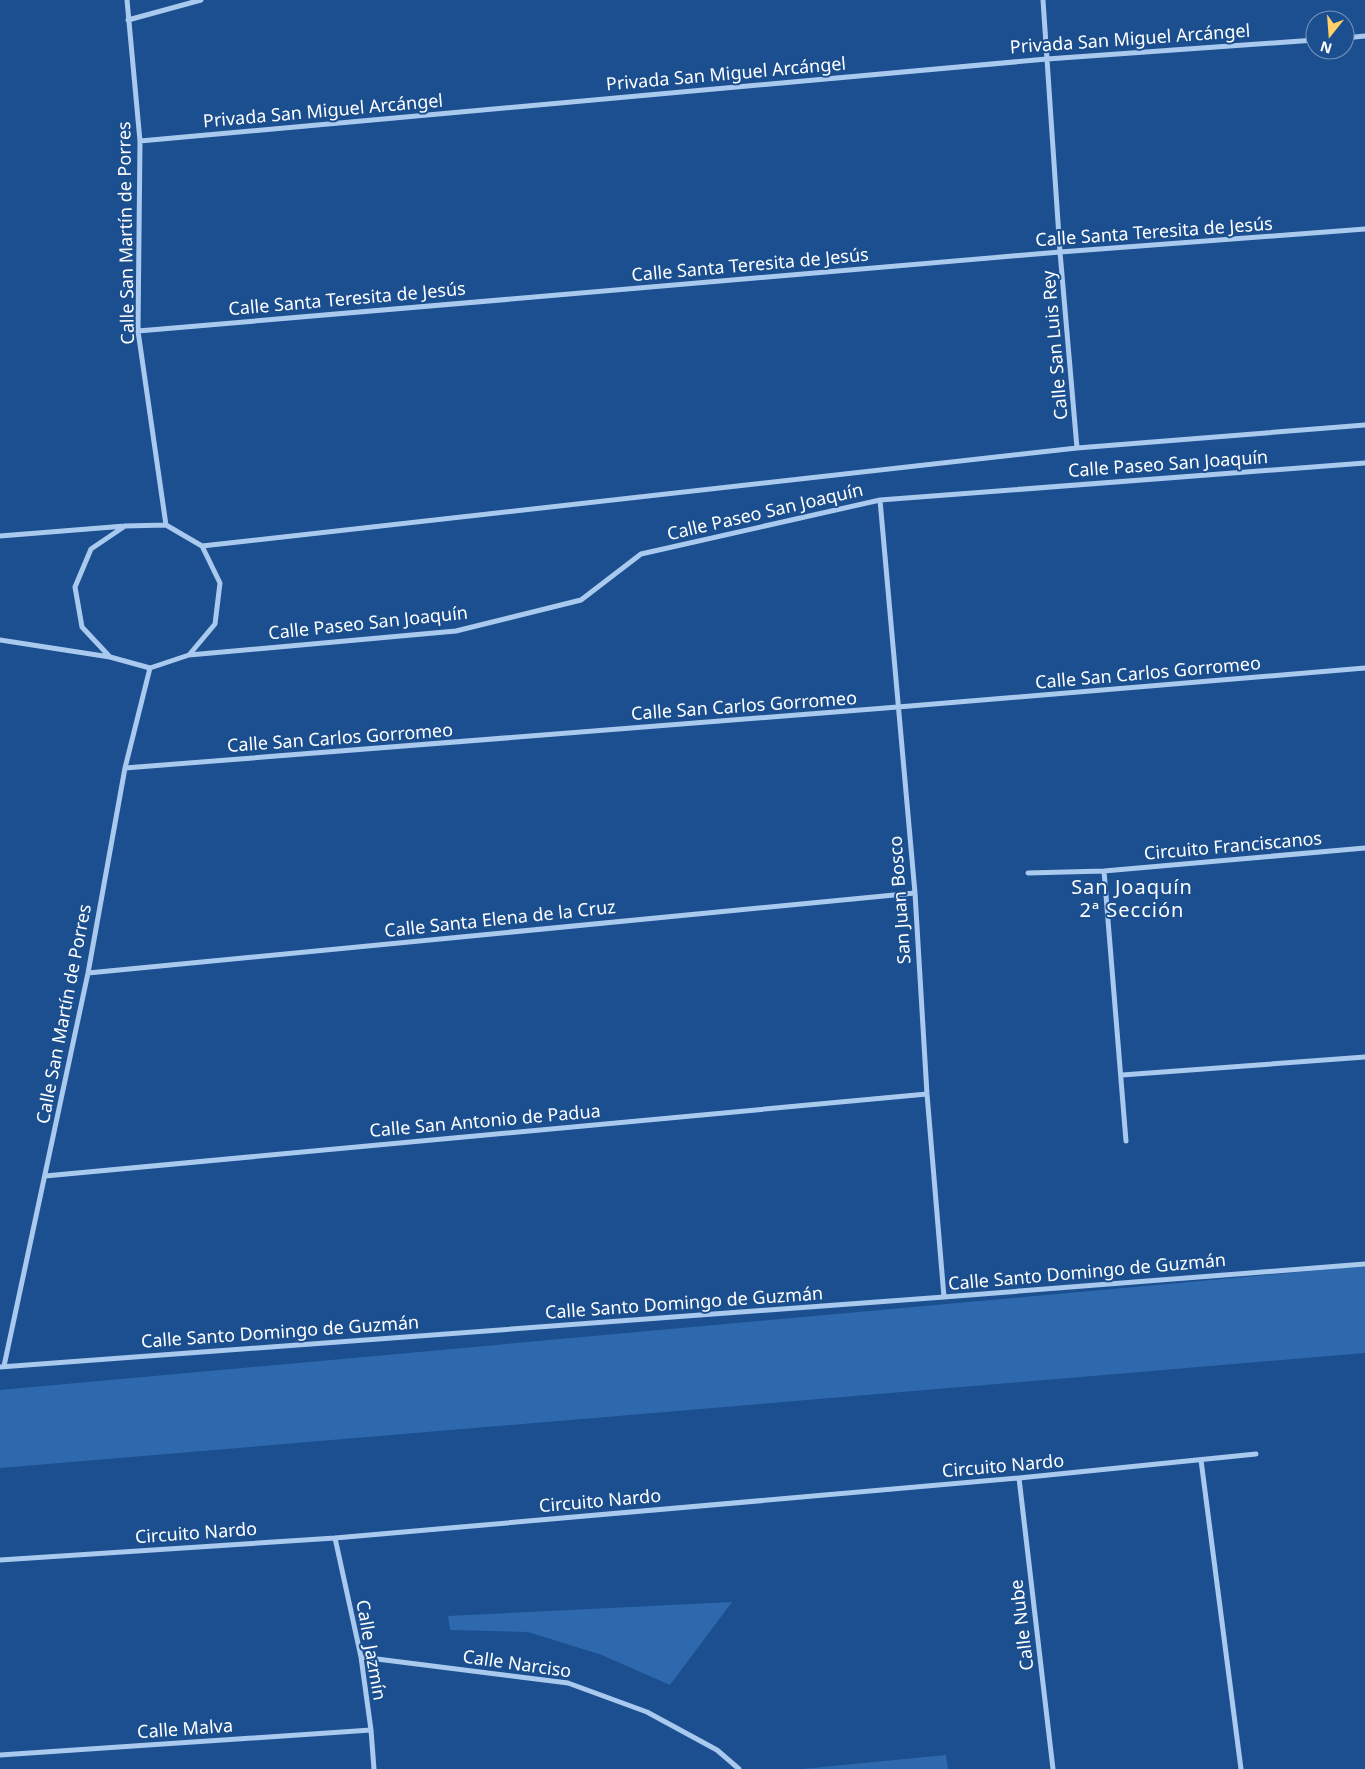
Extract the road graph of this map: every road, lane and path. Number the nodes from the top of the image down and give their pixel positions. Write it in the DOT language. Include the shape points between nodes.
graph roads {
  1 [pos="127,0"];
  2 [pos="201,0"];
  3 [pos="1043,0"];
  4 [pos="128,20"];
  5 [pos="1305,41"];
  6 [pos="1047,59"];
  7 [pos="140,141"];
  8 [pos="1365,229"];
  9 [pos="1060,252"];
  10 [pos="138,331"];
  11 [pos="1365,425"];
  12 [pos="1077,448"];
  13 [pos="1365,463"];
  14 [pos="880,500"];
  15 [pos="166,525"];
  16 [pos="125,526"];
  17 [pos="0,536"];
  18 [pos="202,546"];
  19 [pos="0,640"];
  20 [pos="189,655"];
  21 [pos="110,657"];
  22 [pos="150,668"];
  23 [pos="1365,668"];
  24 [pos="898,708"];
  25 [pos="125,768"];
  26 [pos="1365,848"];
  27 [pos="1104,871"];
  28 [pos="1028,873"];
  29 [pos="915,893"];
  30 [pos="88,973"];
  31 [pos="1365,1057"];
  32 [pos="1122,1075"];
  33 [pos="927,1094"];
  34 [pos="1126,1142"];
  35 [pos="44,1176"];
  36 [pos="1365,1264"];
  37 [pos="944,1297"];
  38 [pos="2,1367"];
  39 [pos="1256,1454"];
  40 [pos="1201,1460"];
  41 [pos="1019,1478"];
  42 [pos="334,1538"];
  43 [pos="0,1560"];
  44 [pos="361,1657"];
  45 [pos="371,1730"];
  46 [pos="0,1755"];
  47 [pos="374,1769"];
  48 [pos="739,1769"];
  49 [pos="1053,1769"];
  50 [pos="1241,1769"];
  1 -- 4 [label="street, Calle San Martín de Porres"];
  2 -- 4 [label="street"];
  3 -- 6 [label="street, Calle San Luis Rey"];
  4 -- 7 [label="street, Calle San Martín de Porres"];
  5 -- 6 [label="street, Privada San Miguel Arcángel"];
  6 -- 7 [label="street, Privada San Miguel Arcángel"];
  6 -- 9 [label="street, Calle San Luis Rey"];
  7 -- 10 [label="street, Calle San Martín de Porres"];
  8 -- 9 [label="street, Calle Santa Teresita de Jesús"];
  9 -- 10 [label="street, Calle Santa Teresita de Jesús"];
  9 -- 12 [label="street, Calle San Luis Rey"];
  10 -- 15 [label="street, Calle San Martín de Porres"];
  11 -- 12 [label="street, Calle Paseo San Joaquín"];
  12 -- 18 [label="street, Calle Paseo San Joaquín"];
  13 -- 14 [label="street, Calle Paseo San Joaquín"];
  14 -- 20 [label="street, Calle Paseo San Joaquín" via="641,554 581,600 456,631"];
  14 -- 24 [label="street, San Juan Bosco"];
  15 -- 16 [label="street"];
  15 -- 18 [label="street"];
  16 -- 17 [label="street"];
  16 -- 21 [label="street" via="91,549 75,587 82,627"];
  18 -- 20 [label="street" via="220,583 216,624"];
  19 -- 21 [label="street"];
  20 -- 22 [label="street"];
  21 -- 22 [label="street"];
  22 -- 25 [label="street, Calle San Martín de Porres"];
  23 -- 24 [label="street, Calle San Carlos Gorromeo"];
  24 -- 25 [label="street, Calle San Carlos Gorromeo"];
  24 -- 29 [label="street, San Juan Bosco"];
  25 -- 30 [label="street, Calle San Martín de Porres"];
  26 -- 27 [label="street, Circuito Franciscanos"];
  27 -- 28 [label="street, Circuito Franciscanos"];
  27 -- 32 [label="street"];
  29 -- 30 [label="street, Calle Santa Elena de la Cruz"];
  29 -- 33 [label="street, San Juan Bosco"];
  30 -- 35 [label="street, Calle San Martín de Porres"];
  31 -- 32 [label="street"];
  32 -- 34 [label="street"];
  33 -- 35 [label="street, Calle San Antonio de Padua"];
  33 -- 37 [label="street, San Juan Bosco"];
  35 -- 38 [label="street, Calle San Martín de Porres"];
  36 -- 37 [label="street, Calle Santo Domingo de Guzmán"];
  37 -- 38 [label="street, Calle Santo Domingo de Guzmán"];
  39 -- 40 [label="street, Circuito Nardo"];
  40 -- 41 [label="street, Circuito Nardo"];
  40 -- 50 [label="street"];
  41 -- 42 [label="street, Circuito Nardo"];
  41 -- 49 [label="street, Calle Nube"];
  42 -- 43 [label="street, Circuito Nardo"];
  42 -- 44 [label="street, Calle Jazmín"];
  44 -- 45 [label="street, Calle Jazmín"];
  44 -- 48 [label="street, Calle Narciso" via="568,1683 647,1712 717,1750"];
  45 -- 46 [label="street, Calle Malva"];
  45 -- 47 [label="street, Calle Jazmín"];
}
